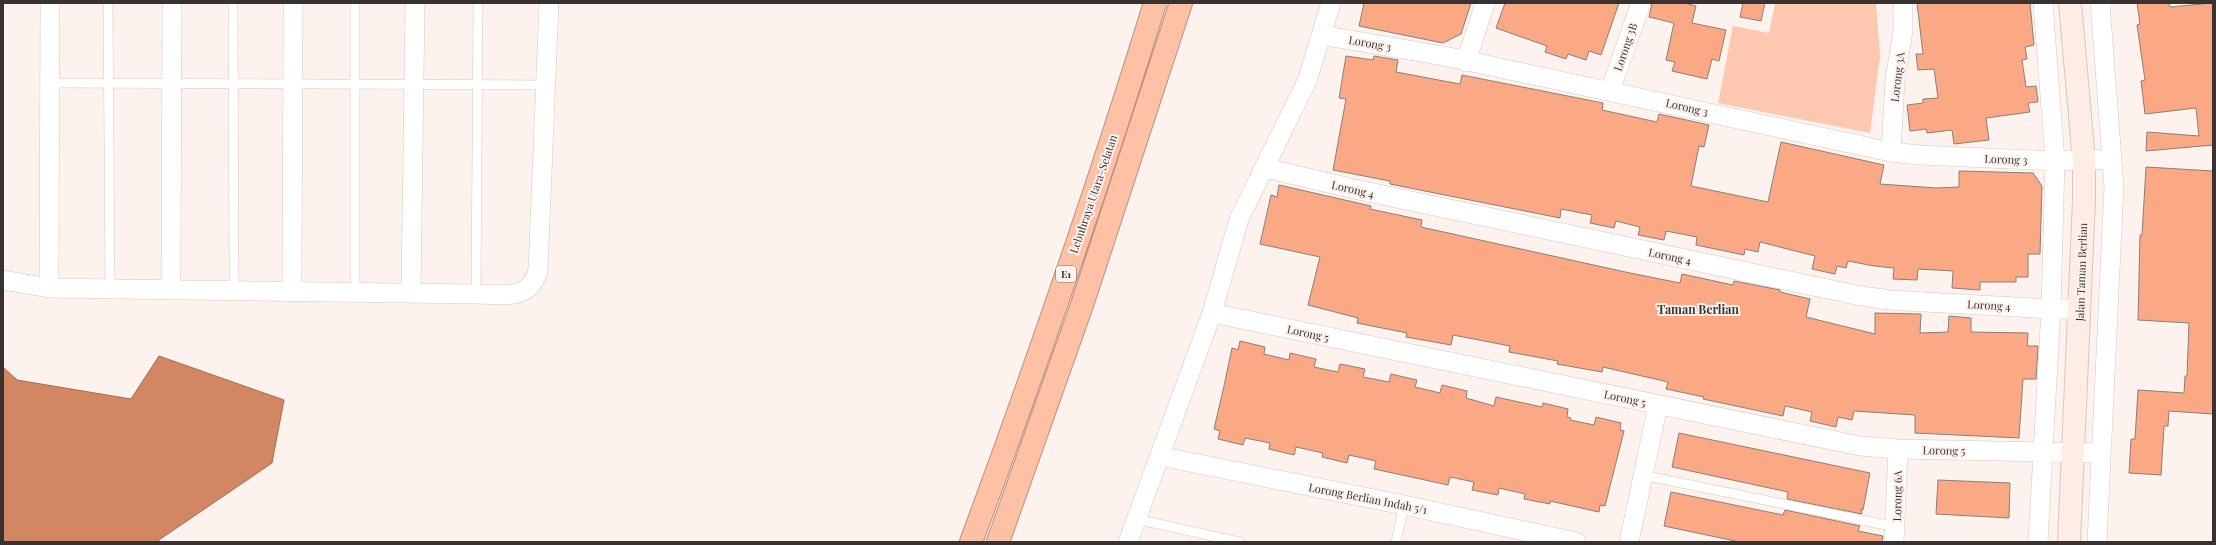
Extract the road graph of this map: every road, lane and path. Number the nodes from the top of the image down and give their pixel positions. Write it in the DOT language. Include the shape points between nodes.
graph roads {
  1 [pos="50,3"];
  2 [pos="108,3"];
  3 [pos="172,3"];
  4 [pos="234,3"];
  5 [pos="293,3"];
  6 [pos="355,3"];
  7 [pos="415,3"];
  8 [pos="478,3"];
  9 [pos="549,3"];
  10 [pos="1155,3"];
  11 [pos="1181,3"];
  12 [pos="1331,3"];
  13 [pos="1486,3"];
  14 [pos="1641,3"];
  15 [pos="1903,3"];
  16 [pos="2043,3"];
  17 [pos="2070,3"];
  18 [pos="2100,3"];
  19 [pos="1321,34"];
  20 [pos="1466,62"];
  21 [pos="49,83"];
  22 [pos="108,83"];
  23 [pos="171,83"];
  24 [pos="233,84"];
  25 [pos="293,84"];
  26 [pos="356,84"];
  27 [pos="414,84"];
  28 [pos="478,85"];
  29 [pos="545,85"];
  30 [pos="1610,91"];
  31 [pos="1891,152"];
  32 [pos="2112,159"];
  33 [pos="2055,161"];
  34 [pos="2084,161"];
  35 [pos="1265,168"];
  36 [pos="3,280"];
  37 [pos="48,288"];
  38 [pos="110,289"];
  39 [pos="171,290"];
  40 [pos="234,290"];
  41 [pos="292,292"];
  42 [pos="411,292"];
  43 [pos="355,293"];
  44 [pos="476,294"];
  45 [pos="2051,309"];
  46 [pos="2080,309"];
  47 [pos="1212,313"];
  48 [pos="1658,404"];
  49 [pos="1898,449"];
  50 [pos="2043,453"];
  51 [pos="2073,453"];
  52 [pos="2100,454"];
  53 [pos="1159,456"];
  54 [pos="1642,475"];
  55 [pos="1404,505"];
  56 [pos="1136,519"];
  57 [pos="1895,534"];
  58 [pos="971,542"];
  59 [pos="998,542"];
  60 [pos="1128,542"];
  61 [pos="1238,542"];
  62 [pos="1396,542"];
  63 [pos="1576,542"];
  64 [pos="1629,542"];
  65 [pos="2038,542"];
  66 [pos="2069,542"];
  67 [pos="2097,542"];
  1 -- 21 [label="street"];
  2 -- 22 [label="lane"];
  3 -- 23 [label="street"];
  4 -- 24 [label="lane"];
  5 -- 25 [label="street"];
  6 -- 26 [label="lane"];
  7 -- 27 [label="street"];
  8 -- 28 [label="lane"];
  9 -- 29 [label="street"];
  10 -- 58 [label="highway, Lebuhraya Utara–Selatan / E1" via="1126,98 1058,298"];
  11 -- 59 [label="highway, E1" via="1082,305"];
  12 -- 19 [label="street"];
  13 -- 20 [label="street"];
  14 -- 30 [label="street, Lorong 3B"];
  15 -- 31 [label="street, Lorong 3A" via="1903,31 1895,80"];
  16 -- 33 [label="street"];
  17 -- 34 [label="street, Jalan Taman Berlian"];
  18 -- 32 [label="street"];
  19 -- 20 [label="street, Lorong 3"];
  19 -- 35 [label="street" via="1307,82"];
  20 -- 30 [label="street, Lorong 3"];
  21 -- 22 [label="lane"];
  21 -- 37 [label="street"];
  22 -- 23 [label="lane"];
  22 -- 38 [label="lane"];
  23 -- 24 [label="lane"];
  23 -- 39 [label="street"];
  24 -- 25 [label="lane"];
  24 -- 40 [label="lane"];
  25 -- 26 [label="lane"];
  25 -- 41 [label="street"];
  26 -- 27 [label="lane"];
  26 -- 43 [label="lane"];
  27 -- 28 [label="lane"];
  27 -- 42 [label="street"];
  28 -- 29 [label="lane"];
  28 -- 44 [label="lane"];
  29 -- 44 [label="street" via="538,270 535,280 526,291 520,293"];
  30 -- 31 [label="street, Lorong 3"];
  31 -- 33 [label="street, Lorong 3"];
  32 -- 34 [label="street, Lorong 3"];
  32 -- 52 [label="street" via="2114,187"];
  33 -- 34 [label="street, Lorong 3"];
  33 -- 45 [label="street"];
  34 -- 46 [label="street, Jalan Taman Berlian"];
  35 -- 45 [label="street, Lorong 4" via="1856,295 1889,300"];
  35 -- 47 [label="street" via="1239,219"];
  36 -- 37 [label="street"];
  37 -- 38 [label="street"];
  38 -- 39 [label="street"];
  39 -- 40 [label="street"];
  40 -- 41 [label="street"];
  41 -- 43 [label="street"];
  42 -- 43 [label="street"];
  42 -- 44 [label="street"];
  45 -- 46 [label="street, Lorong 4"];
  45 -- 50 [label="street"];
  46 -- 51 [label="street, Jalan Taman Berlian"];
  47 -- 48 [label="street, Lorong 5"];
  47 -- 53 [label="street"];
  48 -- 49 [label="street, Lorong 5" via="1860,446"];
  48 -- 54 [label="street"];
  49 -- 50 [label="street, Lorong 5"];
  49 -- 57 [label="street, Lorong 6A"];
  50 -- 51 [label="street, Lorong 5"];
  50 -- 65 [label="street"];
  51 -- 52 [label="street, Lorong 5"];
  51 -- 66 [label="street, Jalan Taman Berlian"];
  52 -- 67 [label="street"];
  53 -- 55 [label="street, Lorong Berlian Indah 5/1"];
  53 -- 56 [label="street"];
  54 -- 57 [label="lane"];
  54 -- 64 [label="street"];
  55 -- 62 [label="lane"];
  55 -- 63 [label="street, Lorong Berlian Indah 5/1"];
  56 -- 60 [label="street"];
  56 -- 61 [label="lane"];
}
